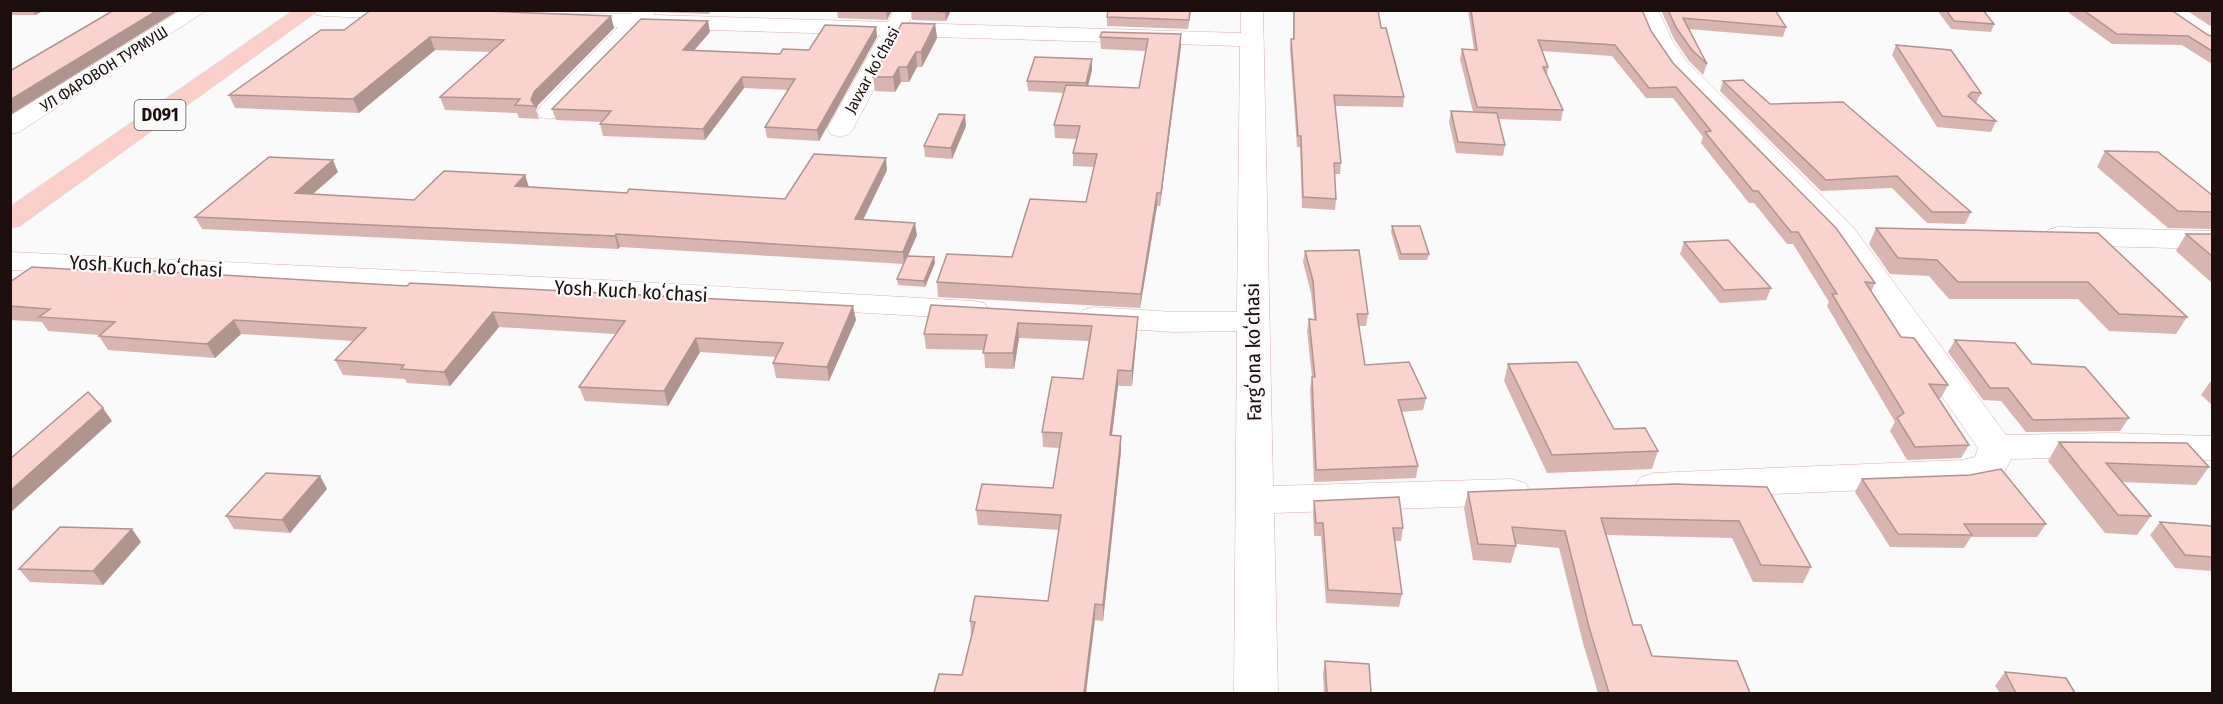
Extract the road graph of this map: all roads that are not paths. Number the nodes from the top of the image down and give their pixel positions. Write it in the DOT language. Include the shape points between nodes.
graph roads {
  1 [pos="197,10"];
  2 [pos="309,10"];
  3 [pos="324,10"];
  4 [pos="1647,10"];
  5 [pos="440,14"];
  6 [pos="641,16"];
  7 [pos="544,18"];
  8 [pos="900,20"];
  9 [pos="1252,25"];
  10 [pos="549,112"];
  11 [pos="10,128"];
  12 [pos="840,129"];
  13 [pos="10,220"];
  14 [pos="1843,234"];
  15 [pos="1878,234"];
  16 [pos="2031,236"];
  17 [pos="2212,240"];
  18 [pos="10,261"];
  19 [pos="1007,312"];
  20 [pos="1066,316"];
  21 [pos="1252,321"];
  22 [pos="1996,447"];
  23 [pos="2212,448"];
  24 [pos="1618,488"];
  25 [pos="1547,490"];
  26 [pos="1256,500"];
  27 [pos="1257,693"];
  1 -- 11 [label="street, УЛ ФАРОВОН ТУРМУШ"];
  2 -- 13 [label="main road, D091"];
  3 -- 5 [label="street"];
  4 -- 14 [label="street" via="1679,67"];
  6 -- 7 [label="street"];
  6 -- 8 [label="street"];
  6 -- 10 [label="street"];
  8 -- 9 [label="street"];
  8 -- 12 [label="street, Javxar koʻchasi"];
  9 -- 21 [label="street, Fargʻona koʻchasi"];
  14 -- 15 [label="street"];
  14 -- 22 [label="street"];
  16 -- 17 [label="street"];
  18 -- 19 [label="street, Yosh Kuch koʻchasi"];
  20 -- 21 [label="street" via="1173,322"];
  21 -- 26 [label="street, Fargʻona koʻchasi"];
  22 -- 23 [label="street"];
  22 -- 24 [label="street" via="1990,466 1962,473"];
  25 -- 26 [label="street"];
  26 -- 27 [label="street, Fargʻona koʻchasi"];
}
